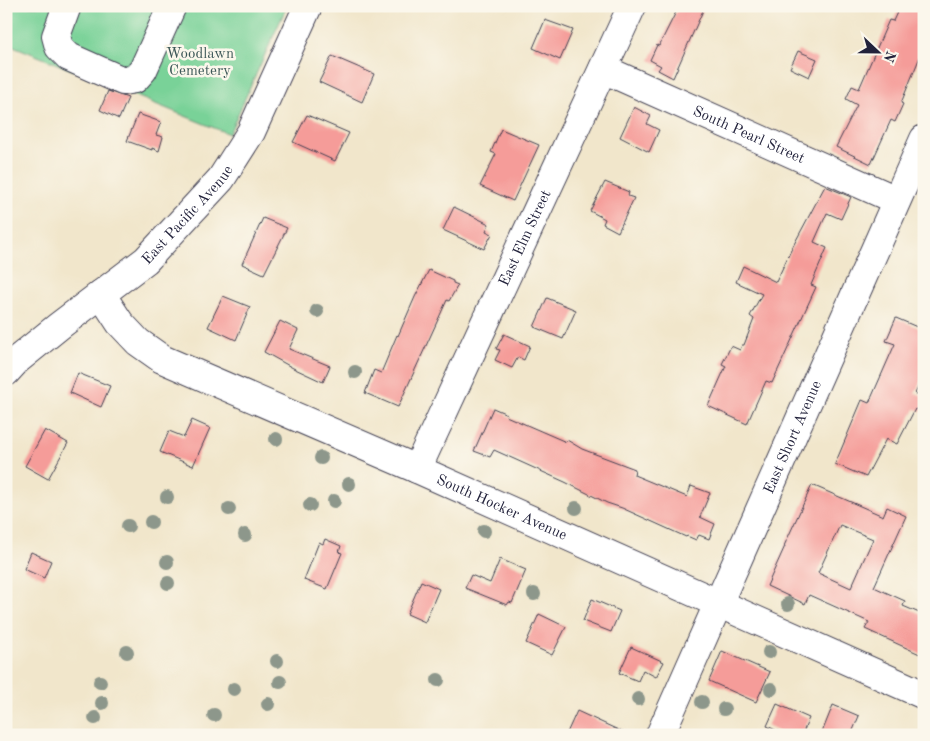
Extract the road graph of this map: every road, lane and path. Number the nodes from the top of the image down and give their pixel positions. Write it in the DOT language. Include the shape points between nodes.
graph roads {
  1 [pos="67,6"];
  2 [pos="172,6"];
  3 [pos="308,6"];
  4 [pos="632,6"];
  5 [pos="603,69"];
  6 [pos="924,139"];
  7 [pos="896,200"];
  8 [pos="101,294"];
  9 [pos="6,372"];
  10 [pos="417,469"];
  11 [pos="717,603"];
  12 [pos="924,695"];
  13 [pos="660,735"];
  1 -- 2 [label="street" via="56,36 59,48 68,57 123,81 135,79 143,70"];
  3 -- 8 [label="street, East Pacific Avenue" via="251,132 221,179 146,260"];
  4 -- 5 [label="street, East Elm Street"];
  5 -- 7 [label="street, South Pearl Street"];
  5 -- 10 [label="street, East Elm Street"];
  6 -- 7 [label="street, East Short Avenue"];
  7 -- 11 [label="street, East Short Avenue"];
  8 -- 9 [label="street, East Pacific Avenue"];
  8 -- 10 [label="street, South Hocker Avenue" via="120,324 162,359"];
  10 -- 11 [label="street, South Hocker Avenue"];
  11 -- 12 [label="street, South Hocker Avenue"];
  11 -- 13 [label="street, East Short Avenue"];
}
